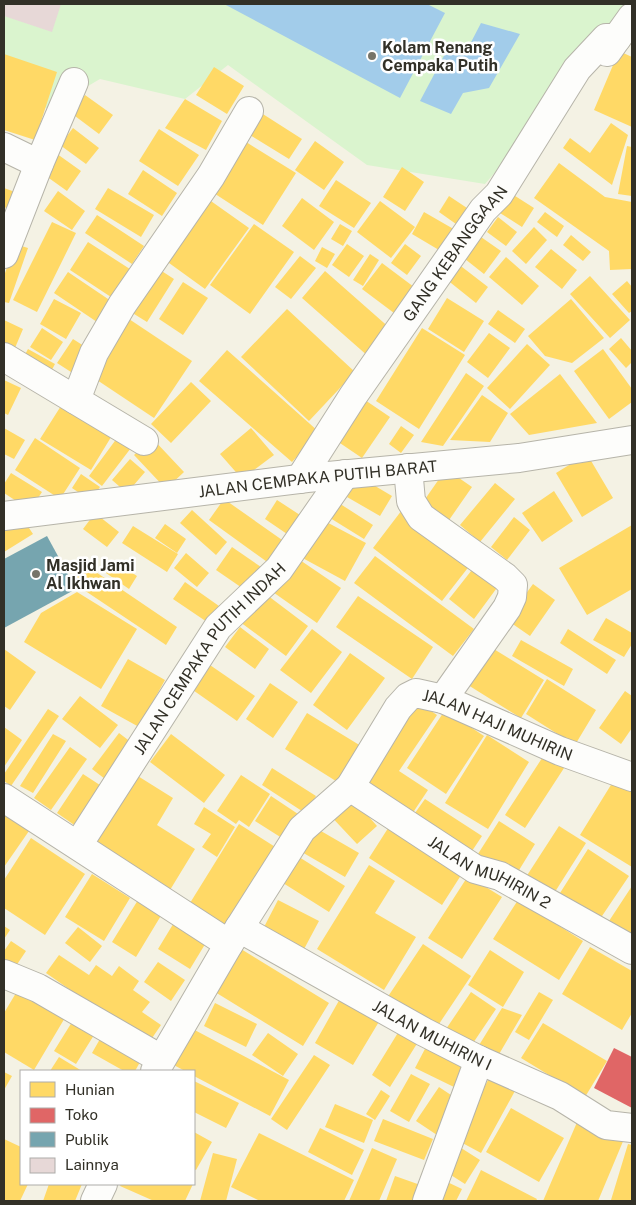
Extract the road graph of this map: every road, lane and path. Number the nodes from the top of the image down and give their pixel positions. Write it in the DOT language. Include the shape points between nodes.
graph roads {
  1 [pos="625,28"];
  2 [pos="74,82"];
  3 [pos="249,111"];
  4 [pos="551,134"];
  5 [pos="4,147"];
  6 [pos="39,164"];
  7 [pos="4,254"];
  8 [pos="4,357"];
  9 [pos="76,400"];
  10 [pos="632,440"];
  11 [pos="144,441"];
  12 [pos="408,468"];
  13 [pos="345,474"];
  14 [pos="300,479"];
  15 [pos="4,516"];
  16 [pos="443,699"];
  17 [pos="632,777"];
  18 [pos="350,787"];
  19 [pos="4,798"];
  20 [pos="78,845"];
  21 [pos="234,936"];
  22 [pos="632,950"];
  23 [pos="4,974"];
  24 [pos="479,1060"];
  25 [pos="158,1065"];
  26 [pos="632,1128"];
  27 [pos="103,1185"];
  28 [pos="95,1201"];
  29 [pos="427,1201"];
  1 -- 4 [label="street"];
  1 -- 14 [label="street, GANG KEBANGGAAN" via="606,38 578,69 499,194 483,210 353,396"];
  2 -- 6 [label="street"];
  3 -- 9 [label="street" via="211,176 122,304 94,353"];
  5 -- 6 [label="street"];
  6 -- 7 [label="street"];
  8 -- 9 [label="street"];
  9 -- 11 [label="street"];
  10 -- 12 [label="street, JALAN CEMPAKA PUTIH BARAT" via="519,458"];
  12 -- 13 [label="street, JALAN CEMPAKA PUTIH BARAT"];
  12 -- 16 [label="street" via="411,501 421,517 512,585 512,597 507,608"];
  13 -- 14 [label="street, JALAN CEMPAKA PUTIH BARAT"];
  13 -- 20 [label="street, JALAN CEMPAKA PUTIH INDAH" via="279,569 218,626"];
  14 -- 15 [label="street, JALAN CEMPAKA PUTIH BARAT"];
  16 -- 17 [label="street, JALAN HAJI MUHIRIN" via="560,751"];
  16 -- 18 [label="street, JALAN HAJI MUHIRIN" via="416,693 408,697"];
  18 -- 21 [label="street, JALAN HAJI MUHIRIN" via="302,829"];
  18 -- 22 [label="street, JALAN MUHIRIN 2" via="475,869 500,876"];
  19 -- 20 [label="street, JALAN MUHIRIN I"];
  20 -- 21 [label="street, JALAN MUHIRIN I"];
  21 -- 24 [label="street, JALAN MUHIRIN I"];
  21 -- 25 [label="street, JALAN HAJI MUHIRIN"];
  23 -- 25 [label="street" via="38,988"];
  24 -- 26 [label="street, JALAN MUHIRIN I" via="560,1096 606,1125"];
  24 -- 29 [label="street"];
  27 -- 28 [label="street"];
}
